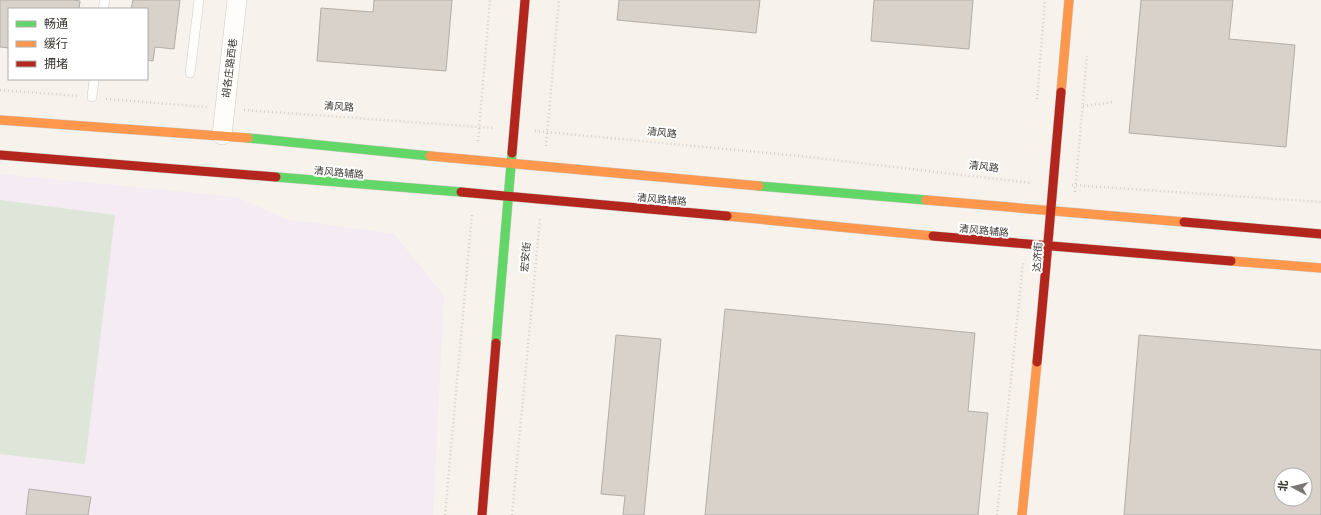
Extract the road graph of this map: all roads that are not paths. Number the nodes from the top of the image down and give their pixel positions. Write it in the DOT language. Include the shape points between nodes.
graph roads {
  1 [pos="199,0"];
  2 [pos="237,0"];
  3 [pos="525,0"];
  4 [pos="1069,0"];
  5 [pos="190,73"];
  6 [pos="94,80"];
  7 [pos="92,98"];
  8 [pos="0,120"];
  9 [pos="222,135"];
  10 [pos="0,155"];
  11 [pos="510,164"];
  12 [pos="507,198"];
  13 [pos="1050,210"];
  14 [pos="1321,234"];
  15 [pos="1049,246"];
  16 [pos="1321,268"];
  17 [pos="482,515"];
  18 [pos="1022,515"];
  1 -- 5 [label="lane"];
  2 -- 9 [label="street, 胡各庄路西巷"];
  3 -- 11 [label="street"];
  4 -- 13 [label="street, 达济街"];
  6 -- 7 [label="lane"];
  8 -- 9 [label="street"];
  9 -- 11 [label="street"];
  10 -- 12 [label="street, 清风路辅路"];
  11 -- 12 [label="street"];
  11 -- 13 [label="street"];
  12 -- 15 [label="street, 清风路辅路"];
  12 -- 17 [label="street"];
  13 -- 14 [label="street"];
  13 -- 15 [label="street, 达济街"];
  15 -- 16 [label="street, 清风路辅路"];
  15 -- 18 [label="street, 达济街"];
}
